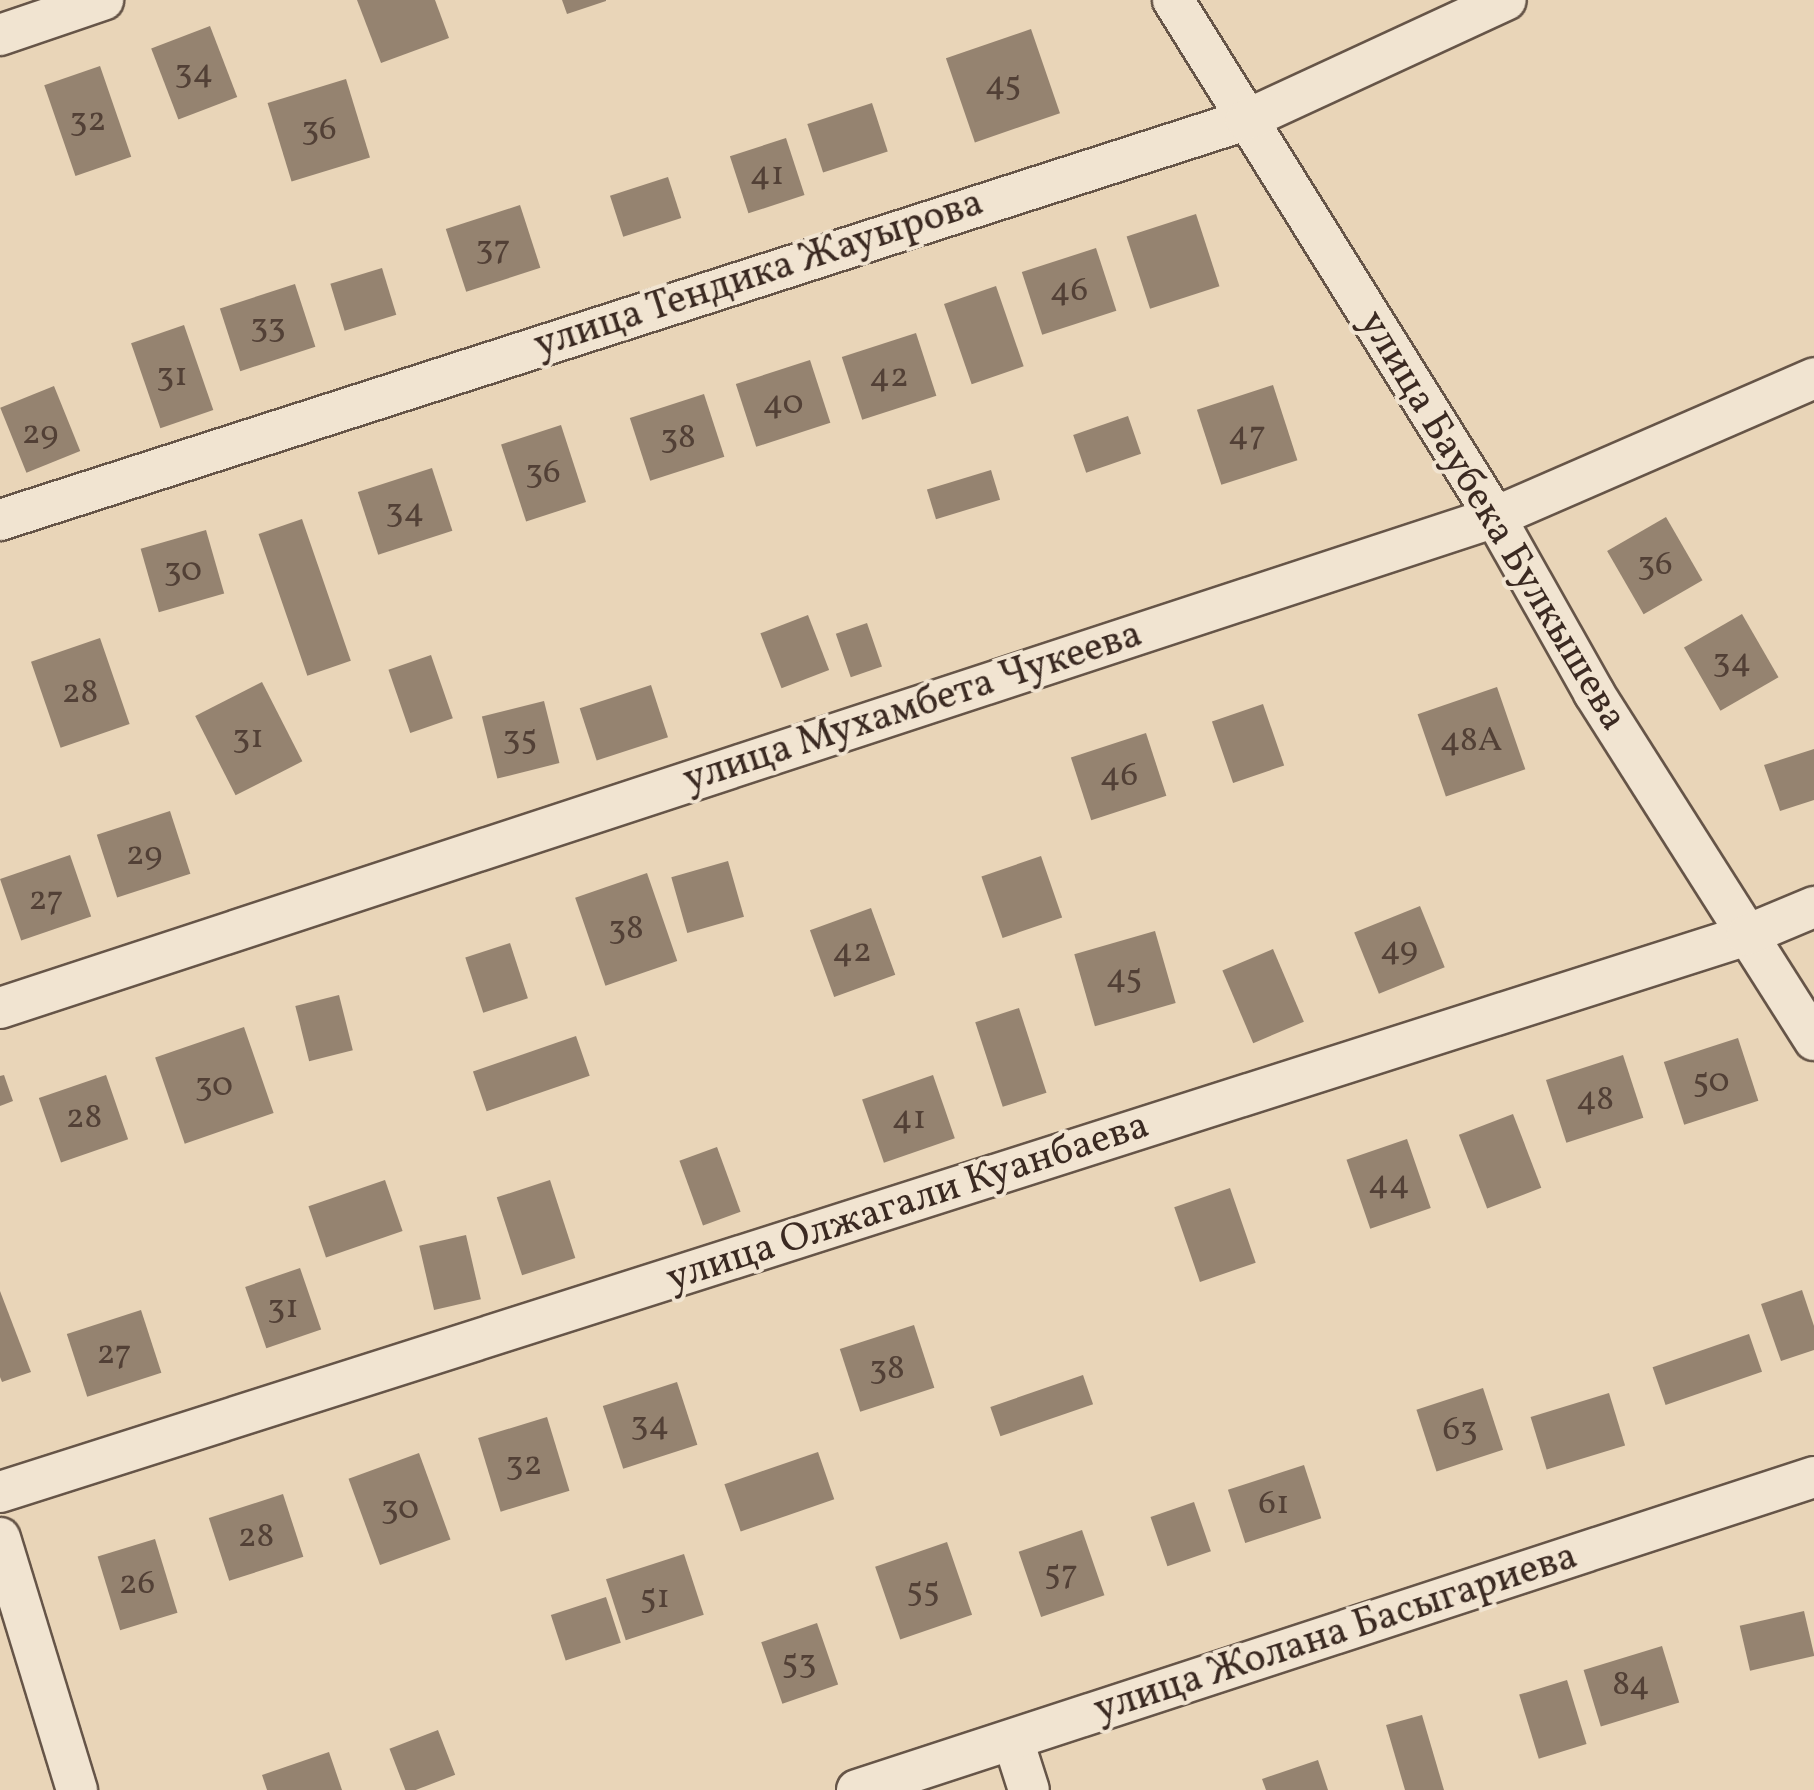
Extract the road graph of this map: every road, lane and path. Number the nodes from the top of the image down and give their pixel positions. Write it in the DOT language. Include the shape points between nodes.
graph roads {
  1 [pos="103,0"];
  2 [pos="1174,0"];
  3 [pos="1506,0"];
  4 [pos="0,35"];
  5 [pos="1246,120"];
  6 [pos="1814,378"];
  7 [pos="1495,516"];
  8 [pos="0,520"];
  9 [pos="1814,907"];
  10 [pos="1747,935"];
  11 [pos="0,1008"];
  12 [pos="1814,1040"];
  13 [pos="1814,1477"];
  14 [pos="0,1492"];
  15 [pos="0,1538"];
  16 [pos="1013,1740"];
  17 [pos="77,1790"];
  18 [pos="857,1790"];
  19 [pos="1029,1790"];
  1 -- 4 [label="street"];
  2 -- 5 [label="street, улица Баубека Булкышева"];
  3 -- 5 [label="street, улица Тендика Жауырова"];
  5 -- 7 [label="street, улица Баубека Булкышева"];
  5 -- 8 [label="street, улица Тендика Жауырова"];
  6 -- 7 [label="street, улица Мухамбета Чукеева"];
  7 -- 10 [label="street, улица Баубека Булкышева" via="1594,694"];
  7 -- 11 [label="street, улица Мухамбета Чукеева"];
  9 -- 10 [label="street, улица Олжагали Куанбаева"];
  10 -- 12 [label="street, улица Баубека Булкышева"];
  10 -- 14 [label="street, улица Олжагали Куанбаева"];
  13 -- 16 [label="street, улица Жолана Басыгариева"];
  15 -- 17 [label="street"];
  16 -- 18 [label="street, улица Жолана Басыгариева"];
  16 -- 19 [label="street"];
}
